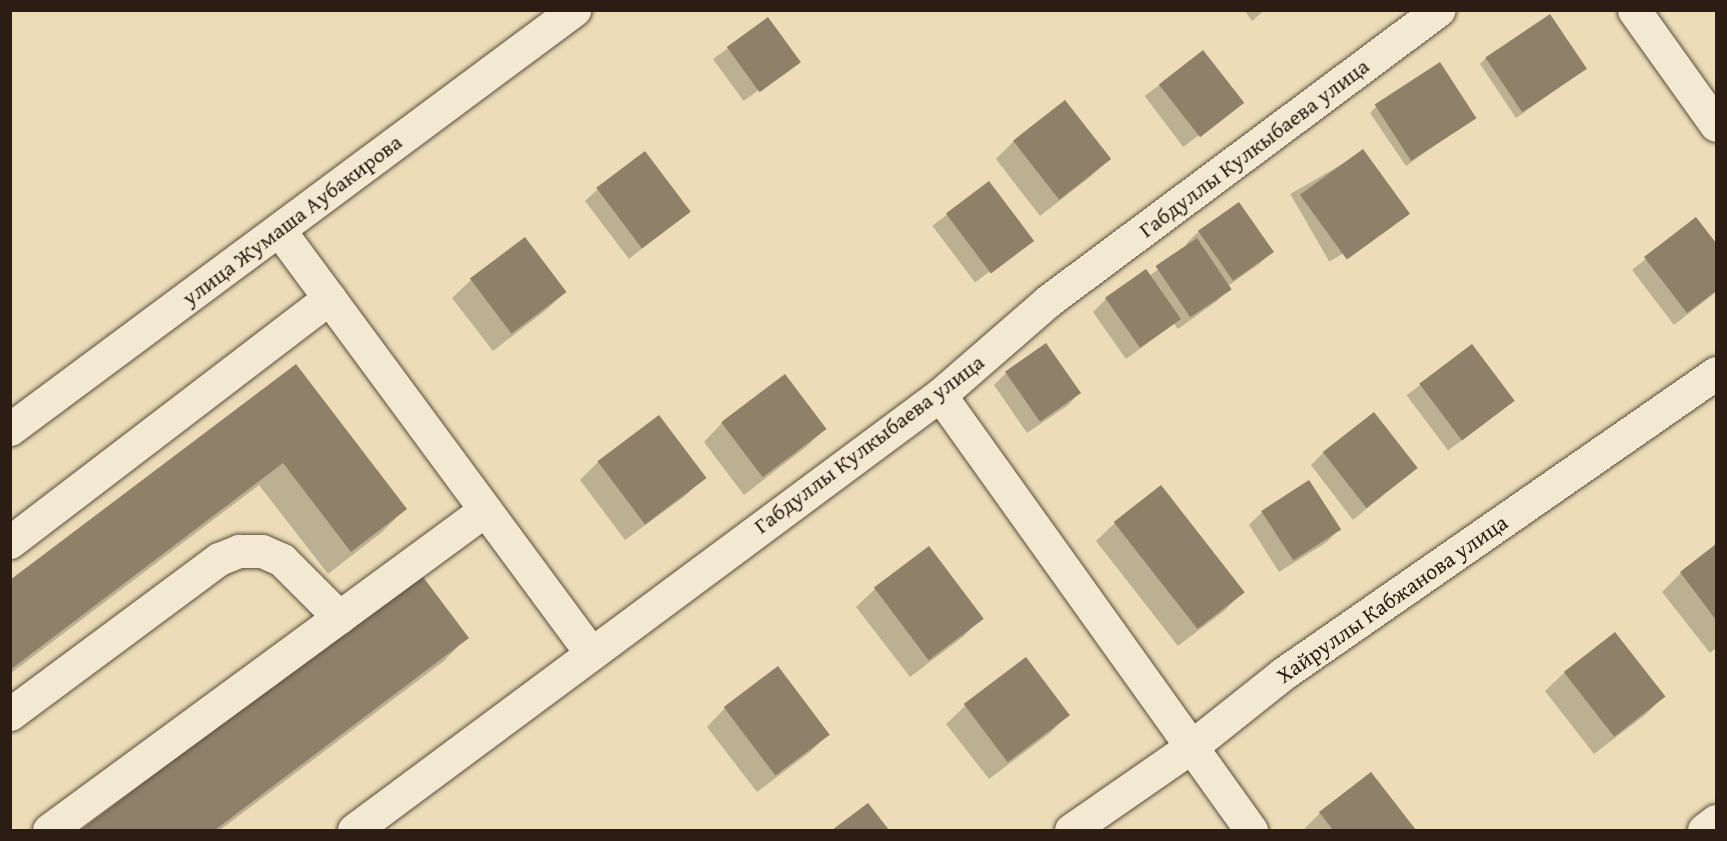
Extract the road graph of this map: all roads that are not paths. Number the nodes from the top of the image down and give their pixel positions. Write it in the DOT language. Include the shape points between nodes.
graph roads {
  1 [pos="574,10"];
  2 [pos="1438,10"];
  3 [pos="1634,10"];
  4 [pos="1716,125"];
  5 [pos="279,230"];
  6 [pos="329,298"];
  7 [pos="1716,373"];
  8 [pos="940,395"];
  9 [pos="10,429"];
  10 [pos="485,510"];
  11 [pos="10,542"];
  12 [pos="339,617"];
  13 [pos="591,653"];
  14 [pos="10,714"];
  15 [pos="1191,747"];
  16 [pos="1716,822"];
  17 [pos="49,831"];
  18 [pos="354,831"];
  19 [pos="1071,831"];
  20 [pos="1251,831"];
  21 [pos="1704,831"];
  1 -- 5 [label="street, улица Жумаша Аубакирова"];
  2 -- 8 [label="street, Габдуллы Кулкыбаева улица" via="1048,301"];
  3 -- 4 [label="street"];
  5 -- 6 [label="street"];
  5 -- 9 [label="street, улица Жумаша Аубакирова"];
  6 -- 10 [label="street"];
  6 -- 11 [label="street"];
  7 -- 15 [label="street, Хайруллы Кабжанова улица" via="1284,673"];
  8 -- 13 [label="street, Габдуллы Кулкыбаева улица"];
  8 -- 15 [label="street"];
  10 -- 12 [label="street"];
  10 -- 13 [label="street"];
  12 -- 14 [label="street" via="282,560 262,551 239,551 219,559"];
  12 -- 17 [label="street"];
  13 -- 18 [label="street, Габдуллы Кулкыбаева улица"];
  15 -- 19 [label="street, Хайруллы Кабжанова улица"];
  15 -- 20 [label="street"];
  16 -- 21 [label="street"];
}
